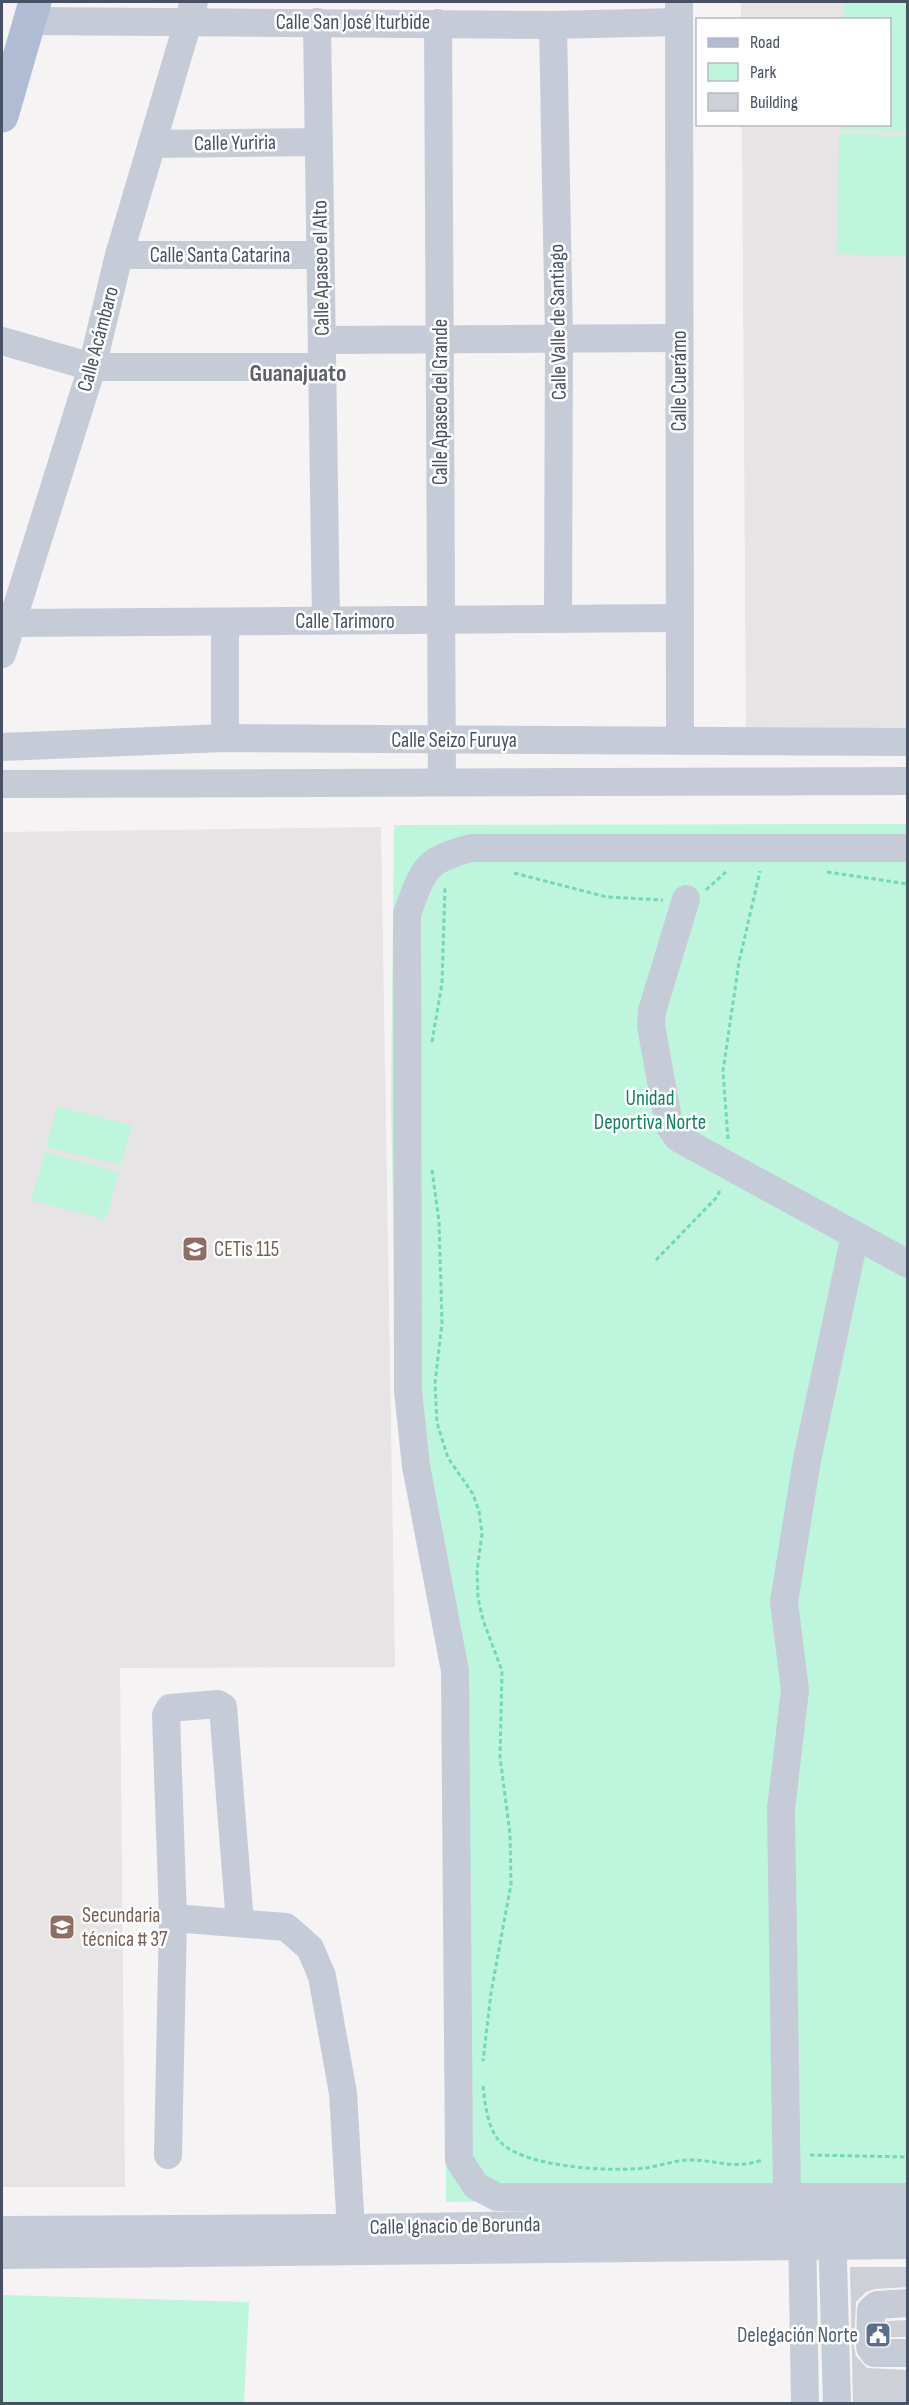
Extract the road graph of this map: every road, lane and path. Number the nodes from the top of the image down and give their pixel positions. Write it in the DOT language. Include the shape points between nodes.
graph roads {
  1 [pos="28,8"];
  2 [pos="191,12"];
  3 [pos="678,12"];
  4 [pos="317,22"];
  5 [pos="438,22"];
  6 [pos="553,25"];
  7 [pos="2,66"];
  8 [pos="2,116"];
  9 [pos="319,142"];
  10 [pos="152,144"];
  11 [pos="119,255"];
  12 [pos="320,255"];
  13 [pos="679,338"];
  14 [pos="559,339"];
  15 [pos="439,340"];
  16 [pos="2,341"];
  17 [pos="322,353"];
  18 [pos="92,367"];
  19 [pos="680,618"];
  20 [pos="558,619"];
  21 [pos="225,621"];
  22 [pos="326,621"];
  23 [pos="441,621"];
  24 [pos="11,623"];
  25 [pos="2,654"];
  26 [pos="225,738"];
  27 [pos="680,739"];
  28 [pos="442,740"];
  29 [pos="908,741"];
  30 [pos="2,747"];
  31 [pos="908,781"];
  32 [pos="442,782"];
  33 [pos="2,784"];
  34 [pos="764,848"];
  35 [pos="908,848"];
  36 [pos="728,870"];
  37 [pos="819,870"];
  38 [pos="506,871"];
  39 [pos="446,877"];
  40 [pos="908,884"];
  41 [pos="686,899"];
  42 [pos="431,1047"];
  43 [pos="430,1159"];
  44 [pos="731,1167"];
  45 [pos="855,1235"];
  46 [pos="656,1260"];
  47 [pos="908,1264"];
  48 [pos="173,1918"];
  49 [pos="240,1923"];
  50 [pos="483,2061"];
  51 [pos="483,2084"];
  52 [pos="168,2155"];
  53 [pos="786,2156"];
  54 [pos="908,2157"];
  55 [pos="787,2197"];
  56 [pos="908,2197"];
  57 [pos="908,2219"];
  58 [pos="2,2229"];
  59 [pos="832,2232"];
  60 [pos="802,2233"];
  61 [pos="351,2240"];
  62 [pos="908,2245"];
  63 [pos="2,2255"];
  64 [pos="908,2303"];
  65 [pos="908,2353"];
  66 [pos="805,2403"];
  67 [pos="837,2403"];
  1 -- 2 [label="street, Calle San José Iturbide"];
  1 -- 7 [label="main road"];
  1 -- 8 [label="main road"];
  2 -- 4 [label="street, Calle San José Iturbide"];
  2 -- 10 [label="street, Calle Acámbaro"];
  3 -- 6 [label="street, Calle San José Iturbide"];
  3 -- 13 [label="street, Calle Cuerámo"];
  4 -- 5 [label="street, Calle San José Iturbide"];
  4 -- 9 [label="street, Calle Apaseo el Alto"];
  5 -- 6 [label="street, Calle San José Iturbide"];
  5 -- 15 [label="street, Calle Apaseo del Grande"];
  6 -- 14 [label="street, Calle Valle de Santiago"];
  9 -- 10 [label="street, Calle Yuriria"];
  9 -- 12 [label="street, Calle Apaseo el Alto"];
  10 -- 11 [label="street, Calle Acámbaro"];
  11 -- 12 [label="street, Calle Santa Catarina"];
  11 -- 18 [label="street, Calle Acámbaro"];
  12 -- 17 [label="street, Calle Apaseo el Alto"];
  13 -- 14 [label="street"];
  13 -- 19 [label="street, Calle Cuerámo"];
  14 -- 15 [label="street"];
  14 -- 20 [label="street, Calle Valle de Santiago"];
  15 -- 17 [label="street"];
  15 -- 23 [label="street, Calle Apaseo del Grande"];
  16 -- 18 [label="street"];
  17 -- 18 [label="street"];
  17 -- 22 [label="street, Calle Apaseo el Alto"];
  18 -- 24 [label="street, Calle Acámbaro"];
  19 -- 20 [label="street, Calle Tarimoro"];
  19 -- 27 [label="street, Calle Cuerámo"];
  20 -- 23 [label="street, Calle Tarimoro"];
  21 -- 22 [label="street, Calle Tarimoro"];
  21 -- 24 [label="street, Calle Tarimoro"];
  21 -- 26 [label="street"];
  22 -- 23 [label="street, Calle Tarimoro"];
  23 -- 28 [label="street, Calle Apaseo del Grande"];
  24 -- 25 [label="street, Calle Acámbaro"];
  26 -- 28 [label="street, Calle Seizo Furuya"];
  26 -- 30 [label="street, Calle Seizo Furuya"];
  27 -- 28 [label="street, Calle Seizo Furuya"];
  27 -- 29 [label="street, Calle Seizo Furuya"];
  28 -- 32 [label="street, Calle Apaseo del Grande"];
  31 -- 32 [label="street, Calle Seizo Furuya"];
  32 -- 33 [label="street, Calle Seizo Furuya"];
  34 -- 35 [label="street"];
  34 -- 44 [label="path" via="739,962 723,1071"];
  34 -- 55 [label="street" via="471,848 431,862 407,914 408,1391 416,1466 455,1671 459,2160 476,2186 496,2197"];
  36 -- 41 [label="path" via="699,896"];
  37 -- 40 [label="path"];
  38 -- 41 [label="path" via="607,897"];
  39 -- 42 [label="path" via="442,983"];
  41 -- 44 [label="street" via="652,1011 651,1026 669,1125 678,1138"];
  43 -- 50 [label="path" via="439,1221 442,1311 435,1383 437,1423 448,1458 474,1494 480,1511 478,1598 502,1671 500,1757 510,1834 511,1884"];
  44 -- 45 [label="street"];
  44 -- 46 [label="path" via="717,1197"];
  45 -- 47 [label="street"];
  45 -- 53 [label="street" via="807,1460 784,1602 795,1690 781,1809"];
  48 -- 49 [label="street"];
  48 -- 49 [label="street" via="166,1715 170,1708 218,1704 223,1707"];
  48 -- 52 [label="street"];
  49 -- 61 [label="street" via="286,1927 310,1948 322,1976 343,2093"];
  51 -- 53 [label="path" via="491,2125 498,2139 512,2151 536,2161 643,2168 690,2160 730,2166"];
  53 -- 54 [label="path"];
  53 -- 55 [label="street"];
  55 -- 56 [label="street"];
  57 -- 59 [label="street, Calle Ignacio de Borunda"];
  58 -- 61 [label="street, Calle Ignacio de Borunda"];
  59 -- 60 [label="street, Calle Ignacio de Borunda"];
  59 -- 62 [label="street, Calle Ignacio de Borunda"];
  59 -- 67 [label="street"];
  60 -- 61 [label="street, Calle Ignacio de Borunda"];
  60 -- 66 [label="street"];
  61 -- 63 [label="street, Calle Ignacio de Borunda"];
  64 -- 65 [label="street" via="877,2305 871,2310 870,2347 874,2353"];
}
